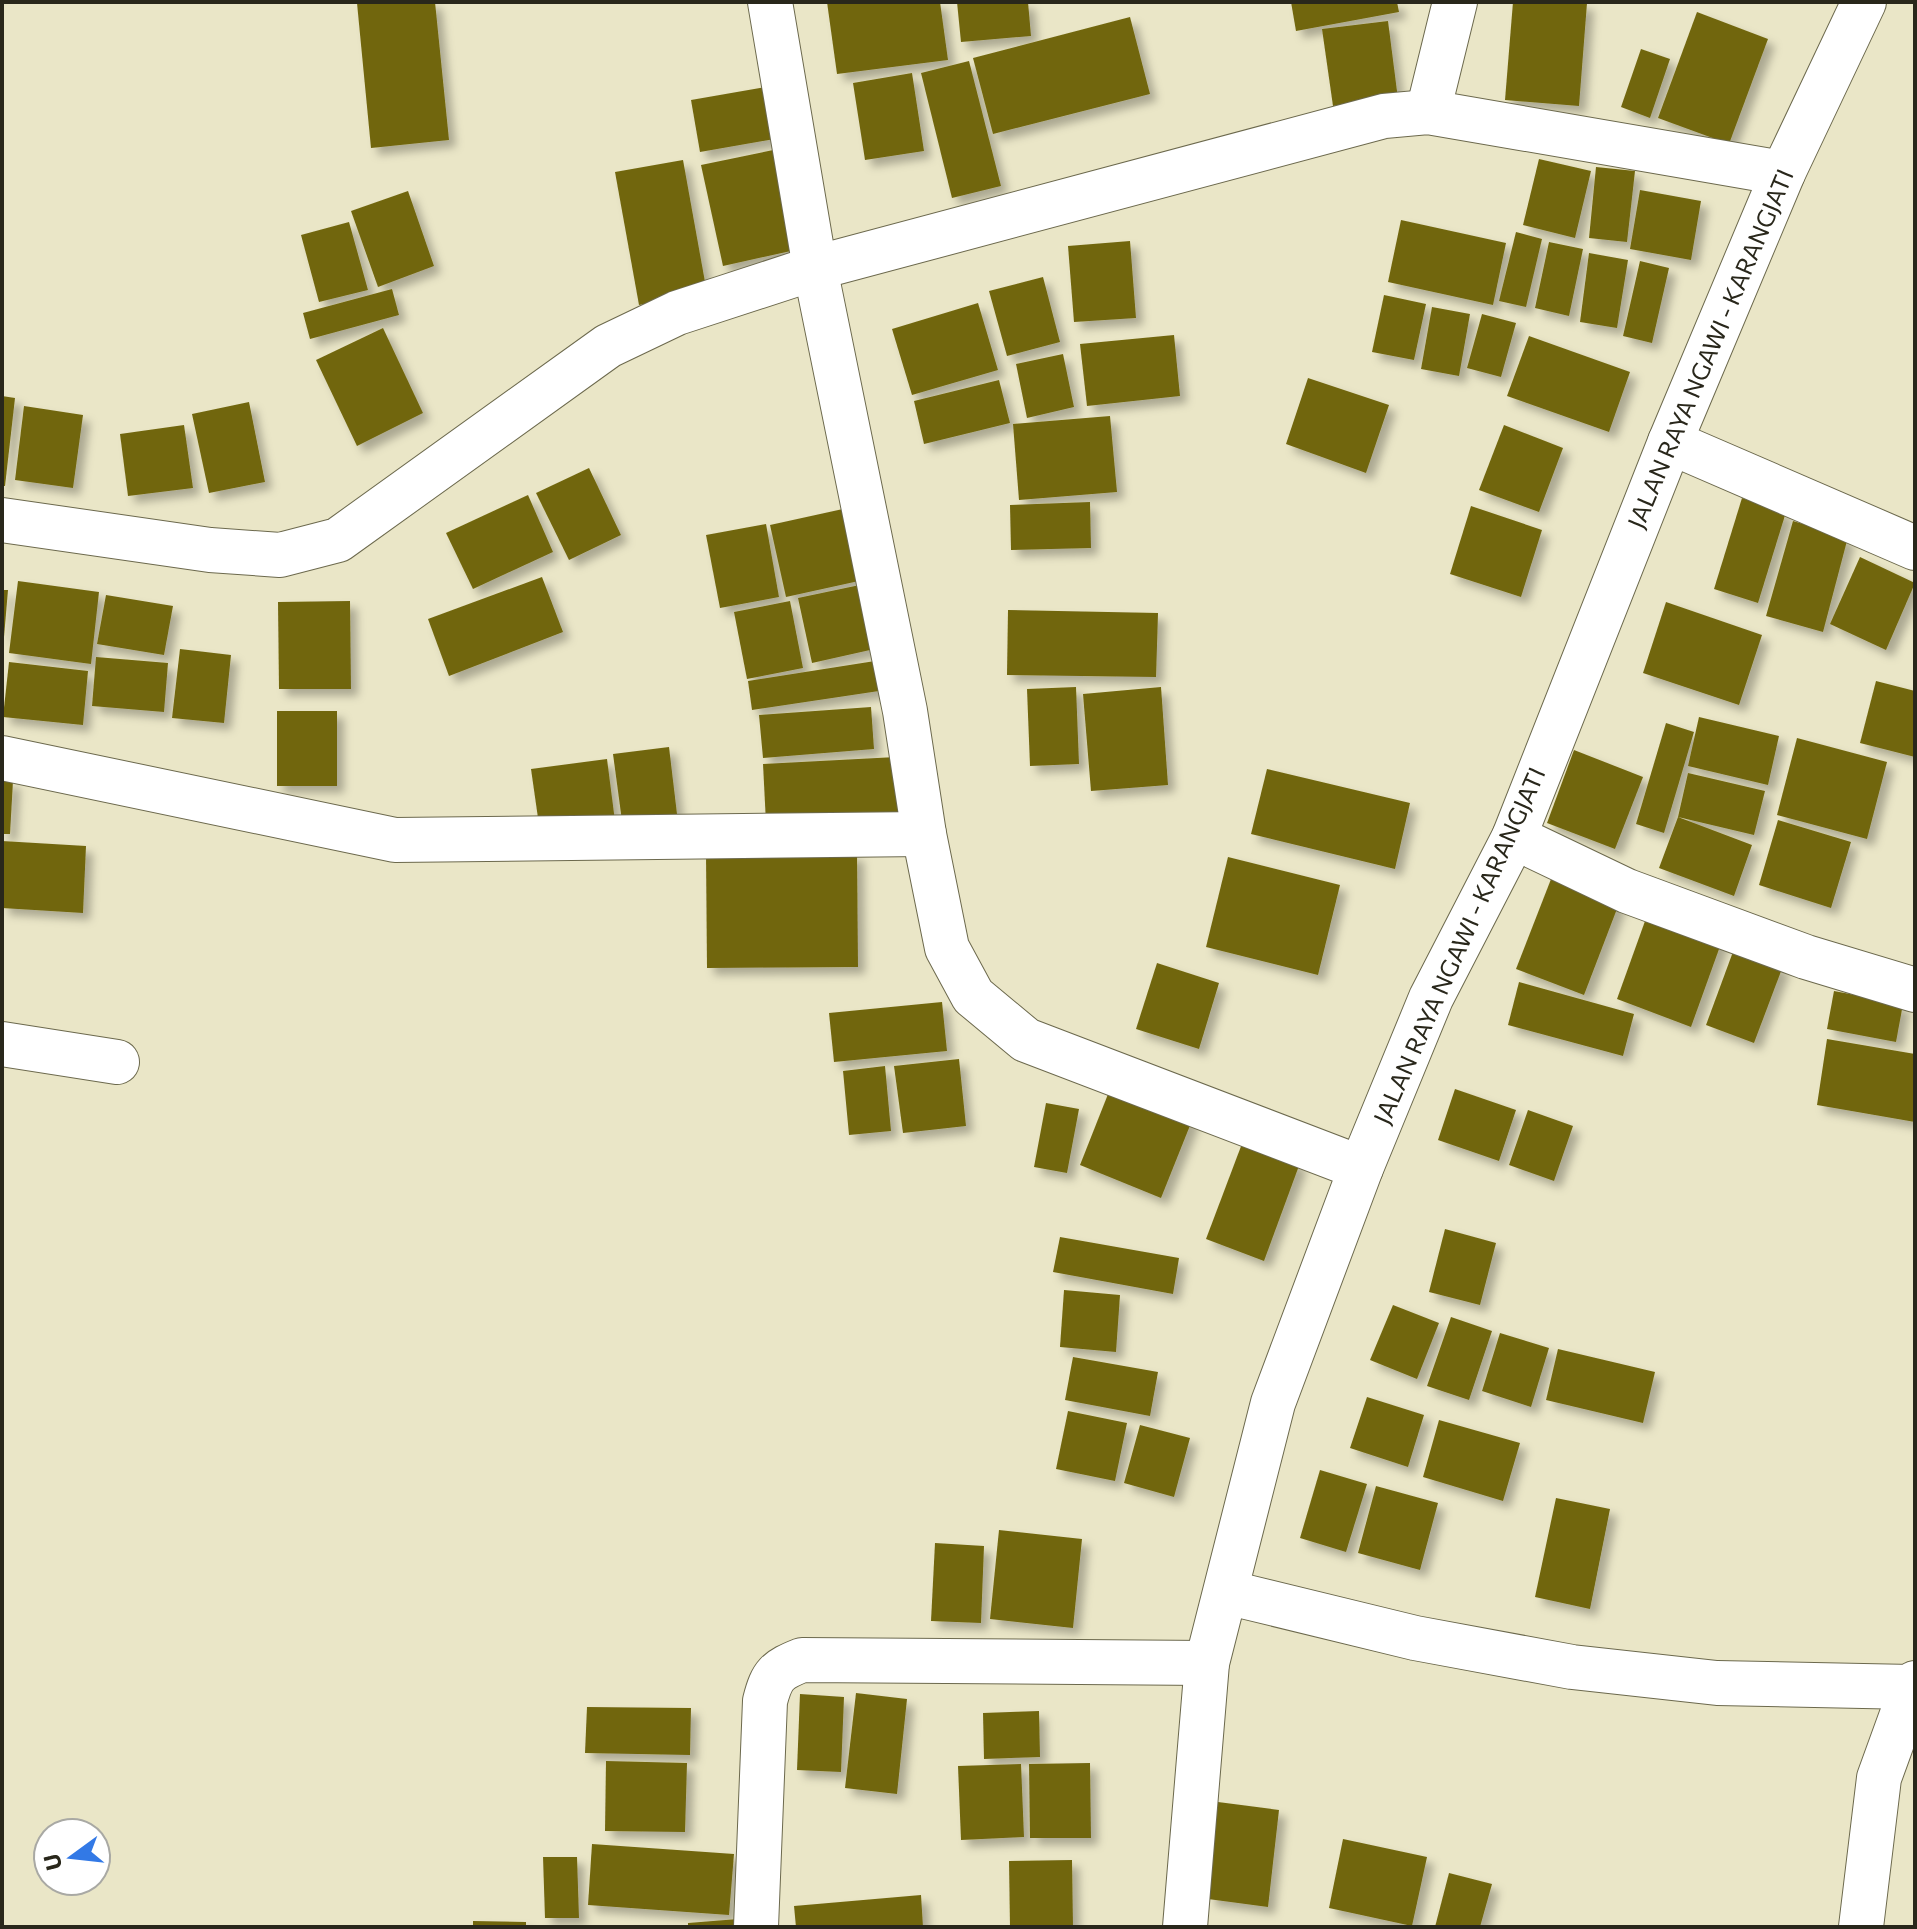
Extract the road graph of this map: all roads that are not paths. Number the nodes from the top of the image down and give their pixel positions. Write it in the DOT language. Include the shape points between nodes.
graph roads {
  1 [pos="770,2"];
  2 [pos="1455,2"];
  3 [pos="1864,2"];
  4 [pos="1428,112"];
  5 [pos="1783,173"];
  6 [pos="815,268"];
  7 [pos="1670,442"];
  8 [pos="2,520"];
  9 [pos="1915,548"];
  10 [pos="2,758"];
  11 [pos="924,834"];
  12 [pos="1514,837"];
  13 [pos="1912,977"];
  14 [pos="2,1044"];
  15 [pos="117,1062"];
  16 [pos="1361,1168"];
  17 [pos="1226,1592"];
  18 [pos="1207,1663"];
  19 [pos="1913,1685"];
  20 [pos="756,1927"];
  21 [pos="1185,1927"];
  22 [pos="1861,1927"];
  1 -- 6 [label="street"];
  2 -- 4 [label="street"];
  3 -- 5 [label="street, JALAN RAYA NGAWI - KARANGJATI"];
  4 -- 5 [label="street"];
  4 -- 6 [label="street" via="1384,116"];
  5 -- 7 [label="street, JALAN RAYA NGAWI - KARANGJATI"];
  6 -- 8 [label="street" via="677,313 608,346 338,540 280,555"];
  6 -- 11 [label="street" via="905,711"];
  7 -- 9 [label="street"];
  7 -- 12 [label="street, JALAN RAYA NGAWI - KARANGJATI"];
  10 -- 11 [label="street" via="395,840"];
  11 -- 16 [label="street" via="947,948 973,996 1026,1040"];
  12 -- 13 [label="street" via="1627,891 1806,957"];
  12 -- 16 [label="street, JALAN RAYA NGAWI - KARANGJATI" via="1431,998"];
  14 -- 15 [label="street"];
  16 -- 17 [label="street, JALAN RAYA NGAWI - KARANGJATI" via="1273,1403"];
  17 -- 18 [label="street, JALAN RAYA NGAWI - KARANGJATI"];
  17 -- 19 [label="street" via="1415,1638 1572,1667 1717,1683"];
  18 -- 20 [label="street" via="802,1660 788,1666 775,1674 765,1701"];
  18 -- 21 [label="street, JALAN RAYA NGAWI - KARANGJATI"];
  19 -- 22 [label="street" via="1879,1778"];
}
